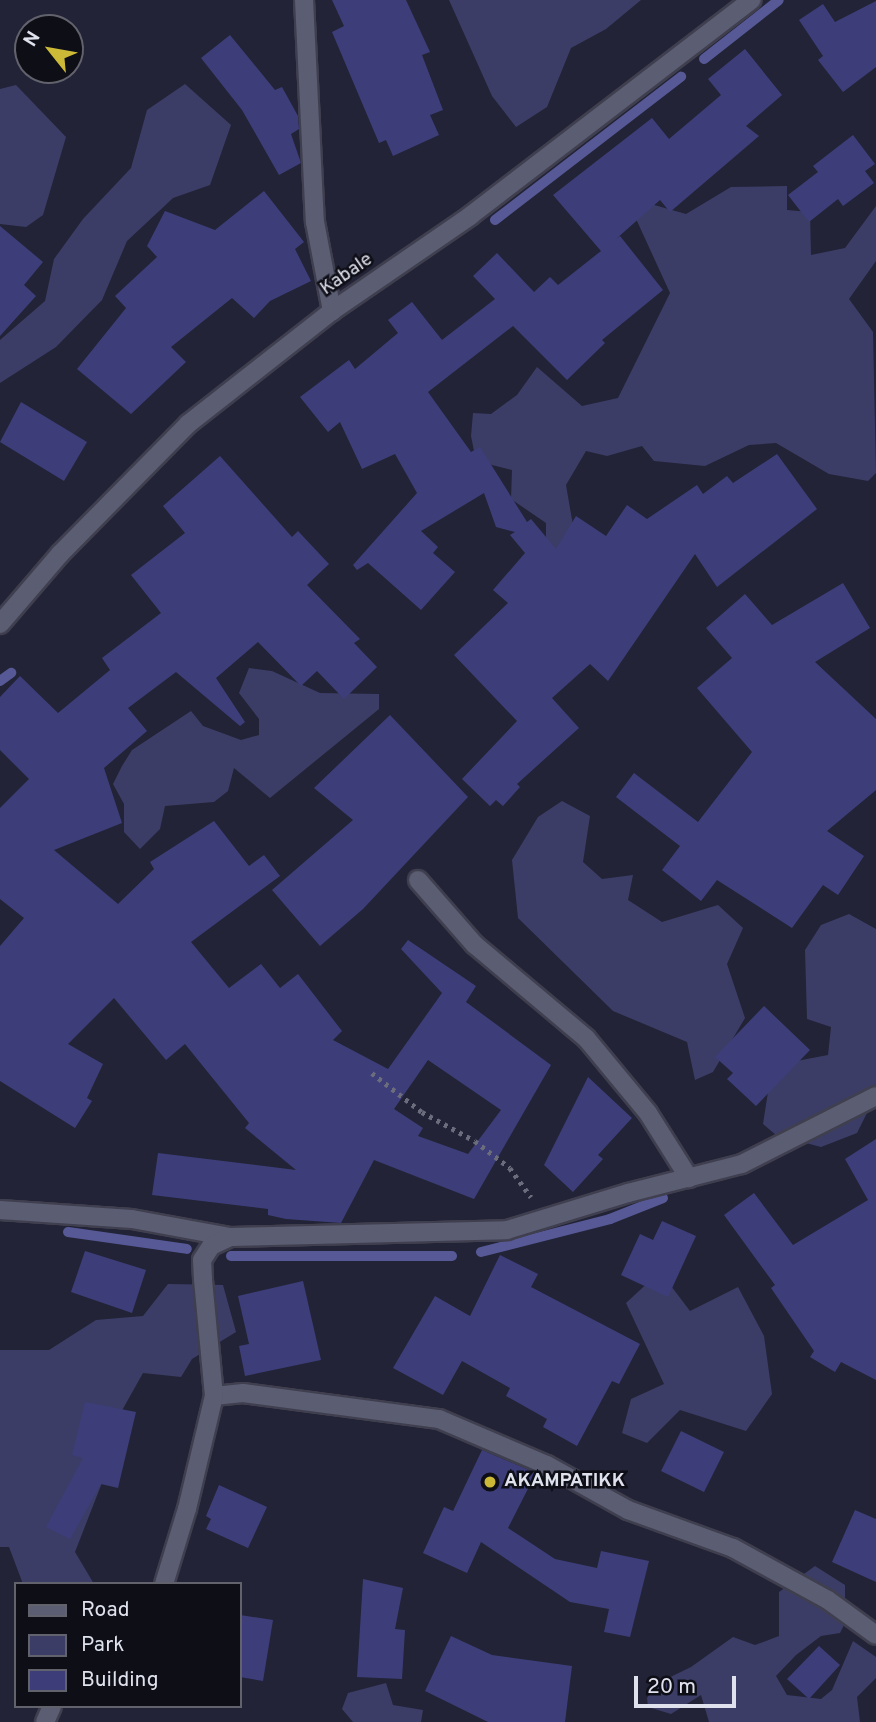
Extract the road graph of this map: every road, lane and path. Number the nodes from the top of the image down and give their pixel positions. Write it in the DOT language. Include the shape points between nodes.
graph roads {
  1 [pos="304,0"];
  2 [pos="752,0"];
  3 [pos="332,311"];
  4 [pos="0,624"];
  5 [pos="418,880"];
  6 [pos="372,1073"];
  7 [pos="876,1096"];
  8 [pos="689,1178"];
  9 [pos="0,1210"];
  10 [pos="542,1220"];
  11 [pos="230,1237"];
  12 [pos="214,1396"];
  13 [pos="165,1582"];
  14 [pos="876,1635"];
  1 -- 3 [label="street" via="315,222"];
  2 -- 3 [label="street, Kabale" via="470,216"];
  3 -- 4 [label="street, Kabale" via="188,424 60,554"];
  5 -- 8 [label="street" via="475,945 586,1038 648,1113"];
  6 -- 10 [label="path" via="510,1168"];
  7 -- 8 [label="street" via="742,1164"];
  8 -- 10 [label="street"];
  9 -- 11 [label="street" via="132,1219"];
  10 -- 11 [label="street" via="507,1230"];
  11 -- 12 [label="street" via="211,1246 202,1260"];
  12 -- 13 [label="street"];
  12 -- 14 [label="street" via="243,1393 439,1419 547,1465 628,1510 733,1548 828,1600"];
}
